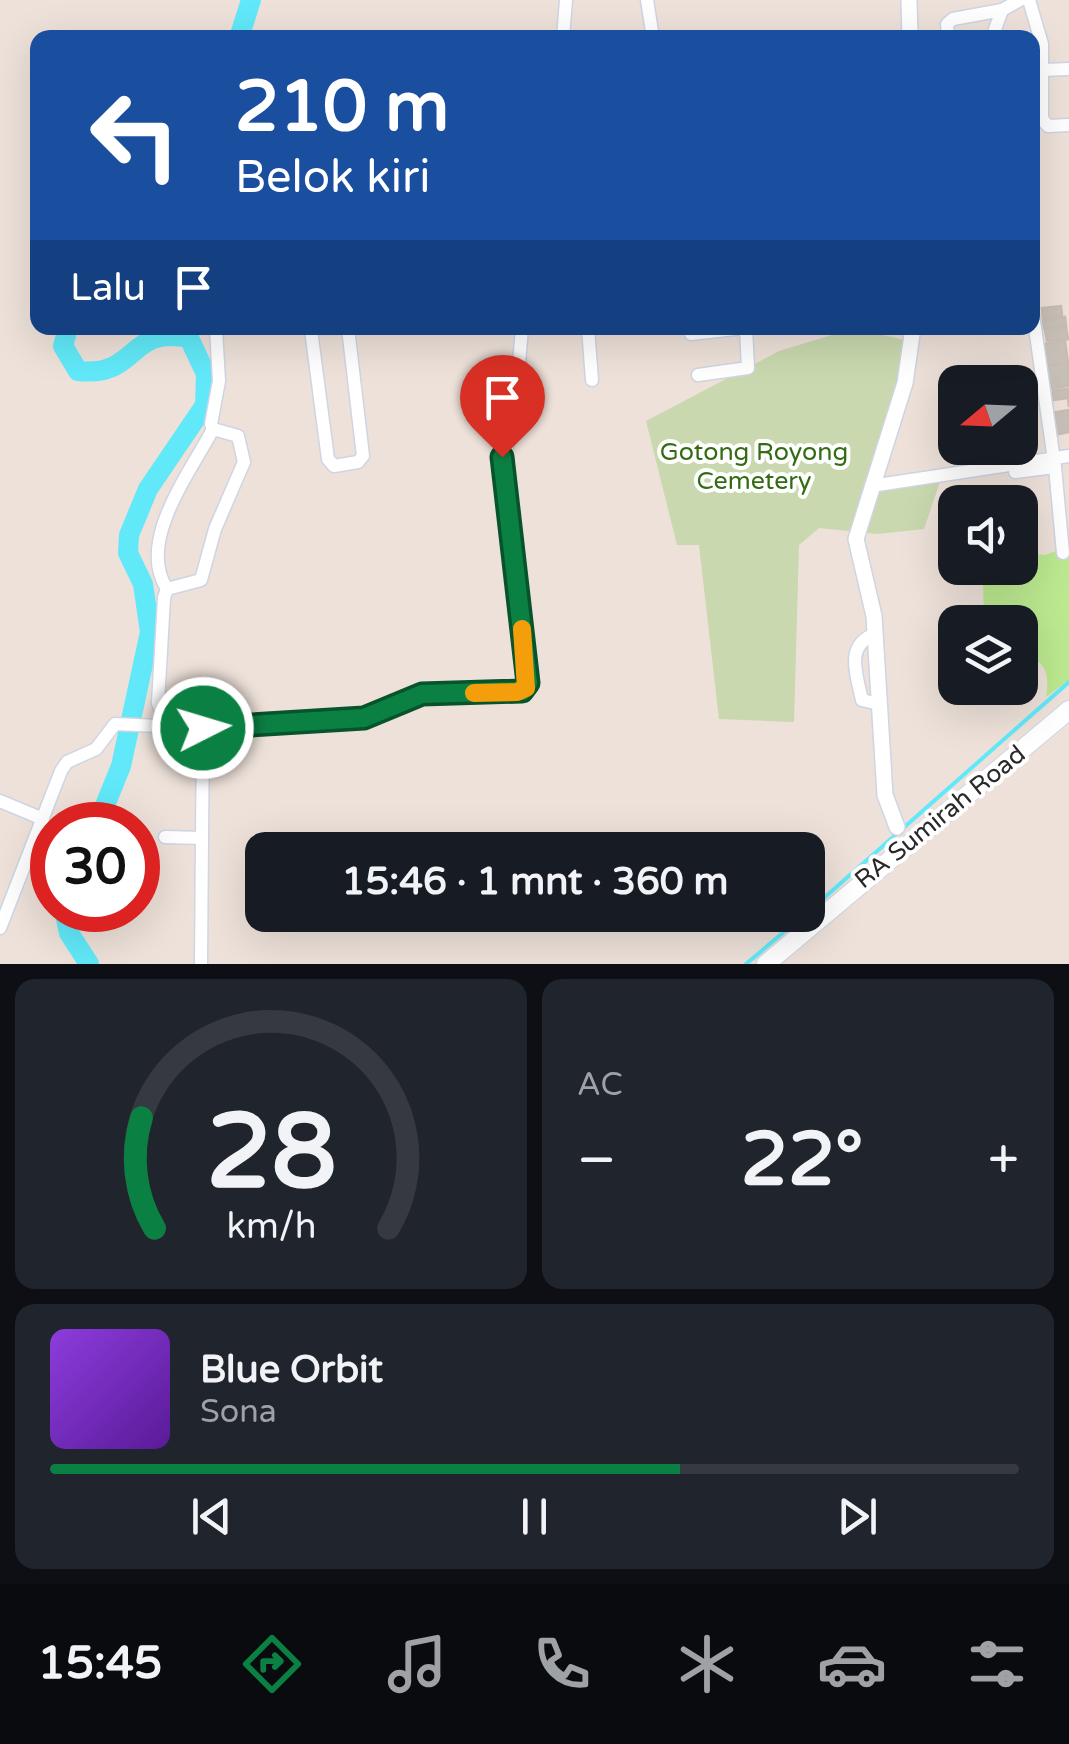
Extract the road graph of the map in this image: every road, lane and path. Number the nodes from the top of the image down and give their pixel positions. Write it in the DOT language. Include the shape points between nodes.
graph roads {
  1 [pos="566,0"];
  2 [pos="646,0"];
  3 [pos="909,0"];
  4 [pos="1020,0"];
  5 [pos="1029,0"];
  6 [pos="1002,10"];
  7 [pos="564,30"];
  8 [pos="652,30"];
  9 [pos="910,30"];
  10 [pos="947,30"];
  11 [pos="995,30"];
  12 [pos="1039,30"];
  13 [pos="1040,38"];
  14 [pos="1069,69"];
  15 [pos="1043,70"];
  16 [pos="1069,124"];
  17 [pos="216,335"];
  18 [pos="311,335"];
  19 [pos="349,335"];
  20 [pos="521,335"];
  21 [pos="589,335"];
  22 [pos="746,335"];
  23 [pos="912,335"];
  24 [pos="1037,335"];
  25 [pos="698,375"];
  26 [pos="592,380"];
  27 [pos="212,430"];
  28 [pos="1059,461"];
  29 [pos="871,486"];
  30 [pos="1063,553"];
  31 [pos="167,589"];
  32 [pos="1069,710"];
  33 [pos="167,728"];
  34 [pos="203,728"];
  35 [pos="0,802"];
  36 [pos="49,802"];
  37 [pos="30,814"];
  38 [pos="903,836"];
  39 [pos="165,837"];
  40 [pos="202,838"];
  41 [pos="30,850"];
  42 [pos="0,928"];
  43 [pos="201,964"];
  44 [pos="766,964"];
  1 -- 7 [label="street"];
  2 -- 8 [label="street"];
  3 -- 9 [label="street"];
  4 -- 6 [label="street"];
  5 -- 12 [label="street"];
  6 -- 10 [label="street" via="953,18"];
  6 -- 11 [label="street"];
  13 -- 15 [label="street"];
  14 -- 15 [label="street"];
  15 -- 16 [label="street" via="1044,124"];
  17 -- 27 [label="street"];
  18 -- 19 [label="street" via="334,466 364,456"];
  20 -- 34 [label="street" via="502,474 526,688 422,694 364,718"];
  21 -- 26 [label="street"];
  22 -- 25 [label="street" via="748,368"];
  23 -- 29 [label="street" via="905,382"];
  24 -- 28 [label="street"];
  27 -- 31 [label="street" via="156,549"];
  27 -- 31 [label="street" via="238,436 244,462 200,580"];
  28 -- 29 [label="street"];
  28 -- 30 [label="street"];
  29 -- 38 [label="street" via="856,539 875,634 885,795"];
  31 -- 33 [label="street" via="158,674"];
  32 -- 38 [label="main road, RA Sumirah Road"];
  33 -- 34 [label="street"];
  33 -- 36 [label="street" via="115,724 96,749 67,762"];
  34 -- 40 [label="street"];
  35 -- 37 [label="street"];
  38 -- 44 [label="main road, RA Sumirah Road"];
  39 -- 40 [label="street"];
  40 -- 43 [label="street"];
  41 -- 42 [label="street"];
}
